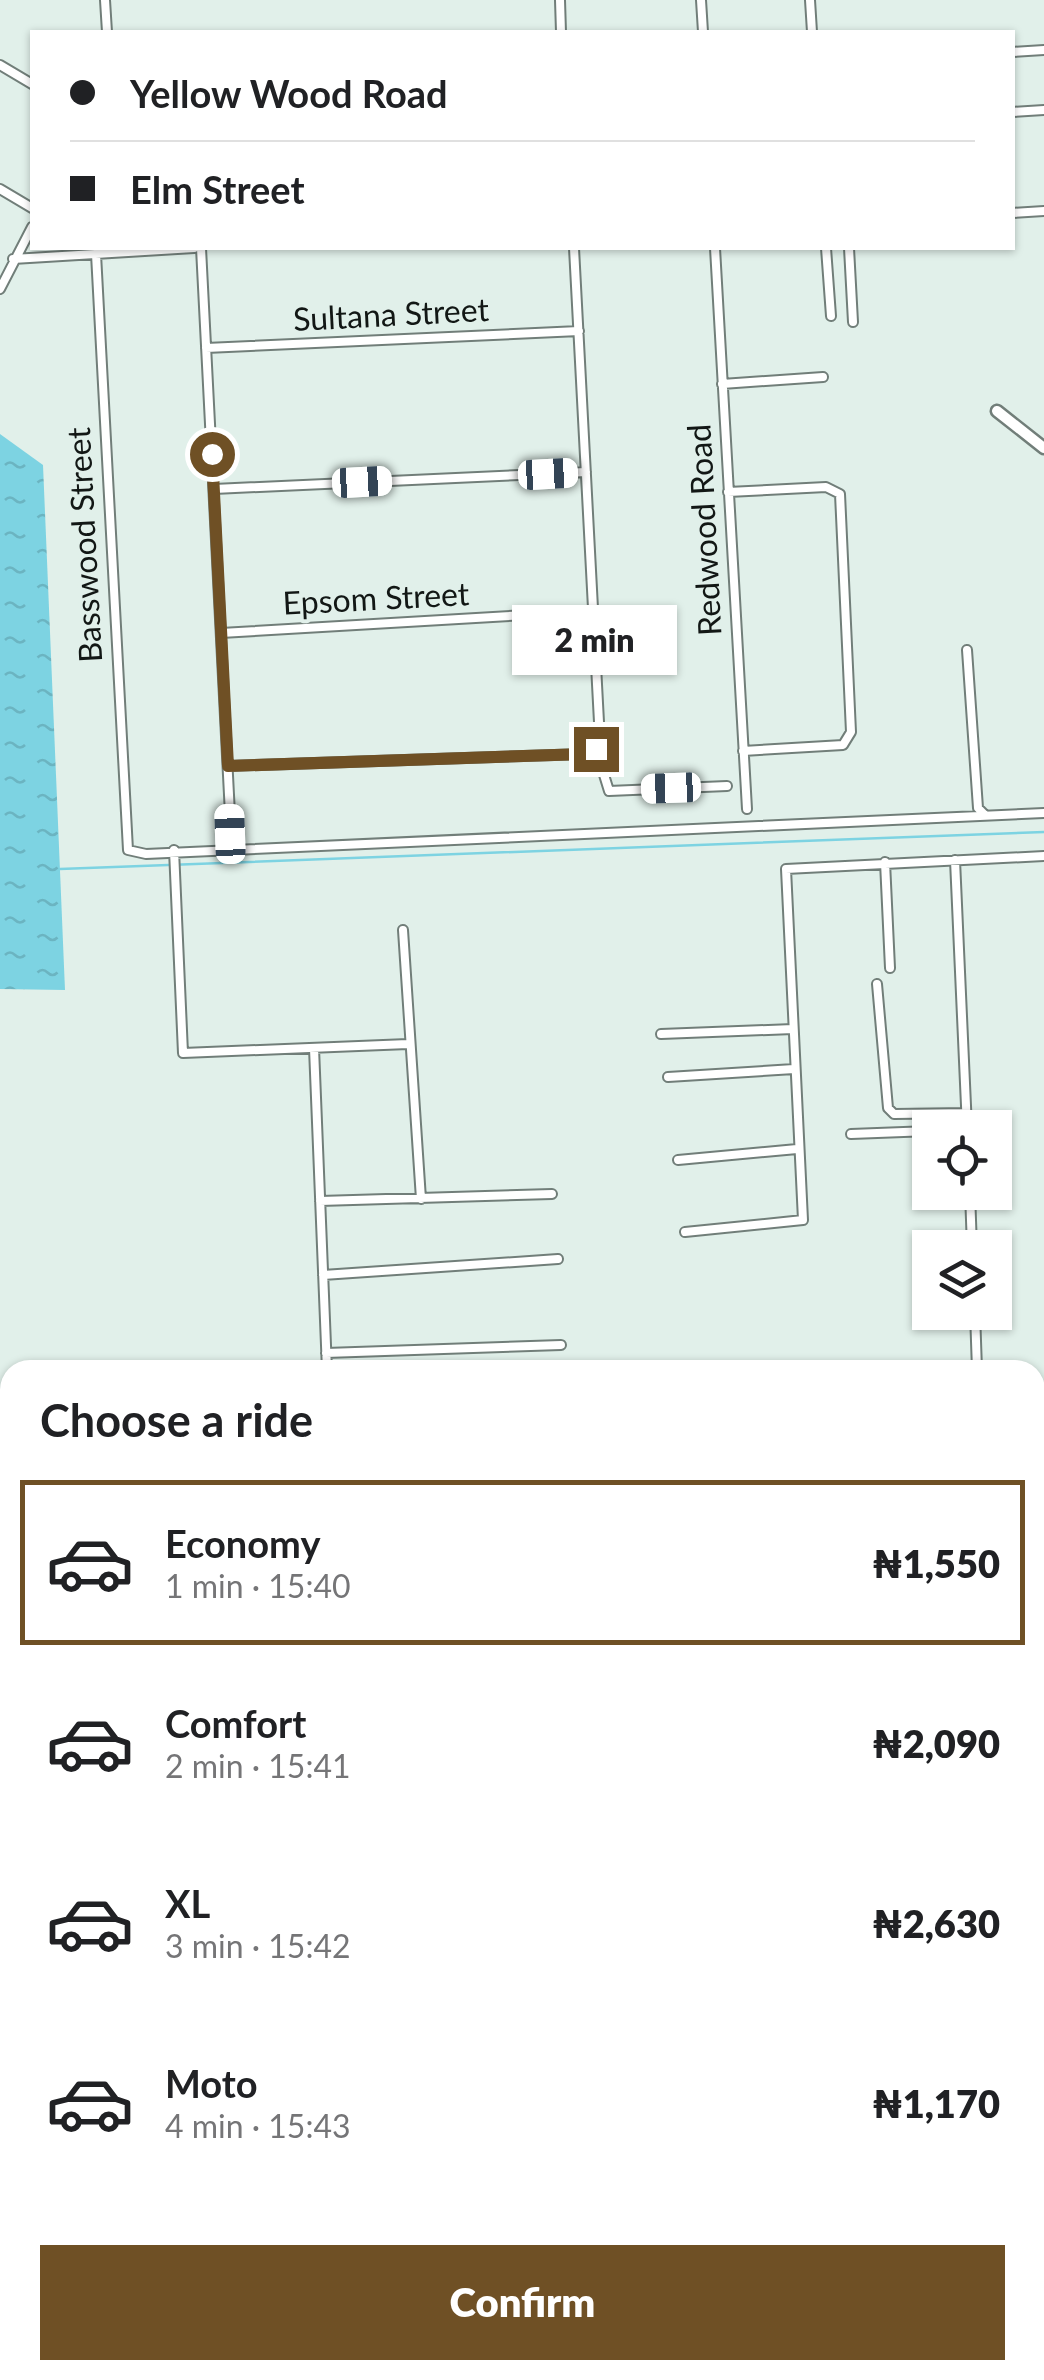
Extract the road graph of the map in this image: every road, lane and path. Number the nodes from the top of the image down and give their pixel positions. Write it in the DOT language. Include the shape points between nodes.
graph roads {
  1 [pos="560,0"];
  2 [pos="701,0"];
  3 [pos="810,0"];
  4 [pos="104,1"];
  5 [pos="107,30"];
  6 [pos="561,30"];
  7 [pos="703,30"];
  8 [pos="812,30"];
  9 [pos="1044,50"];
  10 [pos="1015,52"];
  11 [pos="0,65"];
  12 [pos="30,83"];
  13 [pos="1044,110"];
  14 [pos="1015,112"];
  15 [pos="0,188"];
  16 [pos="30,207"];
  17 [pos="1044,211"];
  18 [pos="1015,213"];
  19 [pos="30,231"];
  20 [pos="163,250"];
  21 [pos="197,250"];
  22 [pos="574,250"];
  23 [pos="715,250"];
  24 [pos="826,250"];
  25 [pos="849,250"];
  26 [pos="96,254"];
  27 [pos="13,259"];
  28 [pos="0,288"];
  29 [pos="831,316"];
  30 [pos="853,322"];
  31 [pos="579,332"];
  32 [pos="206,348"];
  33 [pos="824,377"];
  34 [pos="722,384"];
  35 [pos="997,410"];
  36 [pos="1044,448"];
  37 [pos="586,472"];
  38 [pos="214,489"];
  39 [pos="728,492"];
  40 [pos="594,610"];
  41 [pos="221,633"];
  42 [pos="968,650"];
  43 [pos="598,745"];
  44 [pos="743,752"];
  45 [pos="228,766"];
  46 [pos="727,786"];
  47 [pos="747,809"];
  48 [pos="1044,813"];
  49 [pos="985,815"];
  50 [pos="230,834"];
  51 [pos="174,853"];
  52 [pos="1044,856"];
  53 [pos="955,860"];
  54 [pos="885,862"];
  55 [pos="403,930"];
  56 [pos="890,968"];
  57 [pos="877,984"];
  58 [pos="793,1029"];
  59 [pos="661,1034"];
  60 [pos="408,1044"];
  61 [pos="314,1048"];
  62 [pos="794,1069"];
  63 [pos="668,1077"];
  64 [pos="967,1110"];
  65 [pos="912,1114"];
  66 [pos="912,1132"];
  67 [pos="850,1134"];
  68 [pos="797,1149"];
  69 [pos="678,1160"];
  70 [pos="552,1194"];
  71 [pos="421,1199"];
  72 [pos="320,1201"];
  73 [pos="685,1232"];
  74 [pos="558,1259"];
  75 [pos="323,1275"];
  76 [pos="976,1330"];
  77 [pos="561,1345"];
  78 [pos="326,1353"];
  79 [pos="326,1360"];
  80 [pos="977,1360"];
  1 -- 6 [label="street"];
  2 -- 7 [label="street"];
  3 -- 8 [label="street"];
  4 -- 5 [label="street"];
  9 -- 10 [label="street"];
  11 -- 12 [label="street"];
  13 -- 14 [label="street"];
  15 -- 16 [label="street"];
  17 -- 18 [label="street"];
  19 -- 27 [label="street"];
  20 -- 26 [label="street"];
  21 -- 32 [label="street"];
  22 -- 31 [label="street"];
  23 -- 34 [label="street, Redwood Road"];
  24 -- 29 [label="street"];
  25 -- 30 [label="street"];
  26 -- 27 [label="street"];
  26 -- 51 [label="street, Basswood Street" via="125,834 128,850"];
  27 -- 28 [label="street"];
  31 -- 32 [label="street, Sultana Street"];
  31 -- 37 [label="street"];
  32 -- 38 [label="street"];
  33 -- 34 [label="street"];
  34 -- 39 [label="street, Redwood Road"];
  35 -- 36 [label="street"];
  37 -- 38 [label="street"];
  37 -- 40 [label="street"];
  38 -- 41 [label="street"];
  39 -- 44 [label="street, Redwood Road"];
  39 -- 44 [label="street" via="826,486 840,494 851,732 843,745"];
  40 -- 41 [label="street, Epsom Street"];
  40 -- 43 [label="street"];
  41 -- 45 [label="street"];
  42 -- 49 [label="street" via="978,808"];
  43 -- 45 [label="street" via="585,754"];
  43 -- 46 [label="street" via="609,791"];
  44 -- 47 [label="street, Redwood Road"];
  45 -- 50 [label="street"];
  48 -- 49 [label="street"];
  49 -- 51 [label="street"];
  51 -- 61 [label="street" via="182,1053"];
  52 -- 53 [label="street"];
  53 -- 54 [label="street"];
  53 -- 64 [label="street"];
  54 -- 56 [label="street"];
  54 -- 58 [label="street" via="786,868"];
  55 -- 60 [label="street"];
  57 -- 65 [label="street" via="888,1108"];
  58 -- 59 [label="street"];
  58 -- 62 [label="street"];
  60 -- 61 [label="street"];
  60 -- 71 [label="street"];
  61 -- 72 [label="street"];
  62 -- 63 [label="street"];
  62 -- 68 [label="street"];
  66 -- 67 [label="street"];
  68 -- 69 [label="street"];
  68 -- 73 [label="street" via="803,1220"];
  70 -- 71 [label="street"];
  71 -- 72 [label="street"];
  72 -- 75 [label="street"];
  74 -- 75 [label="street"];
  75 -- 78 [label="street"];
  76 -- 80 [label="street"];
  77 -- 78 [label="street"];
  78 -- 79 [label="street"];
}
